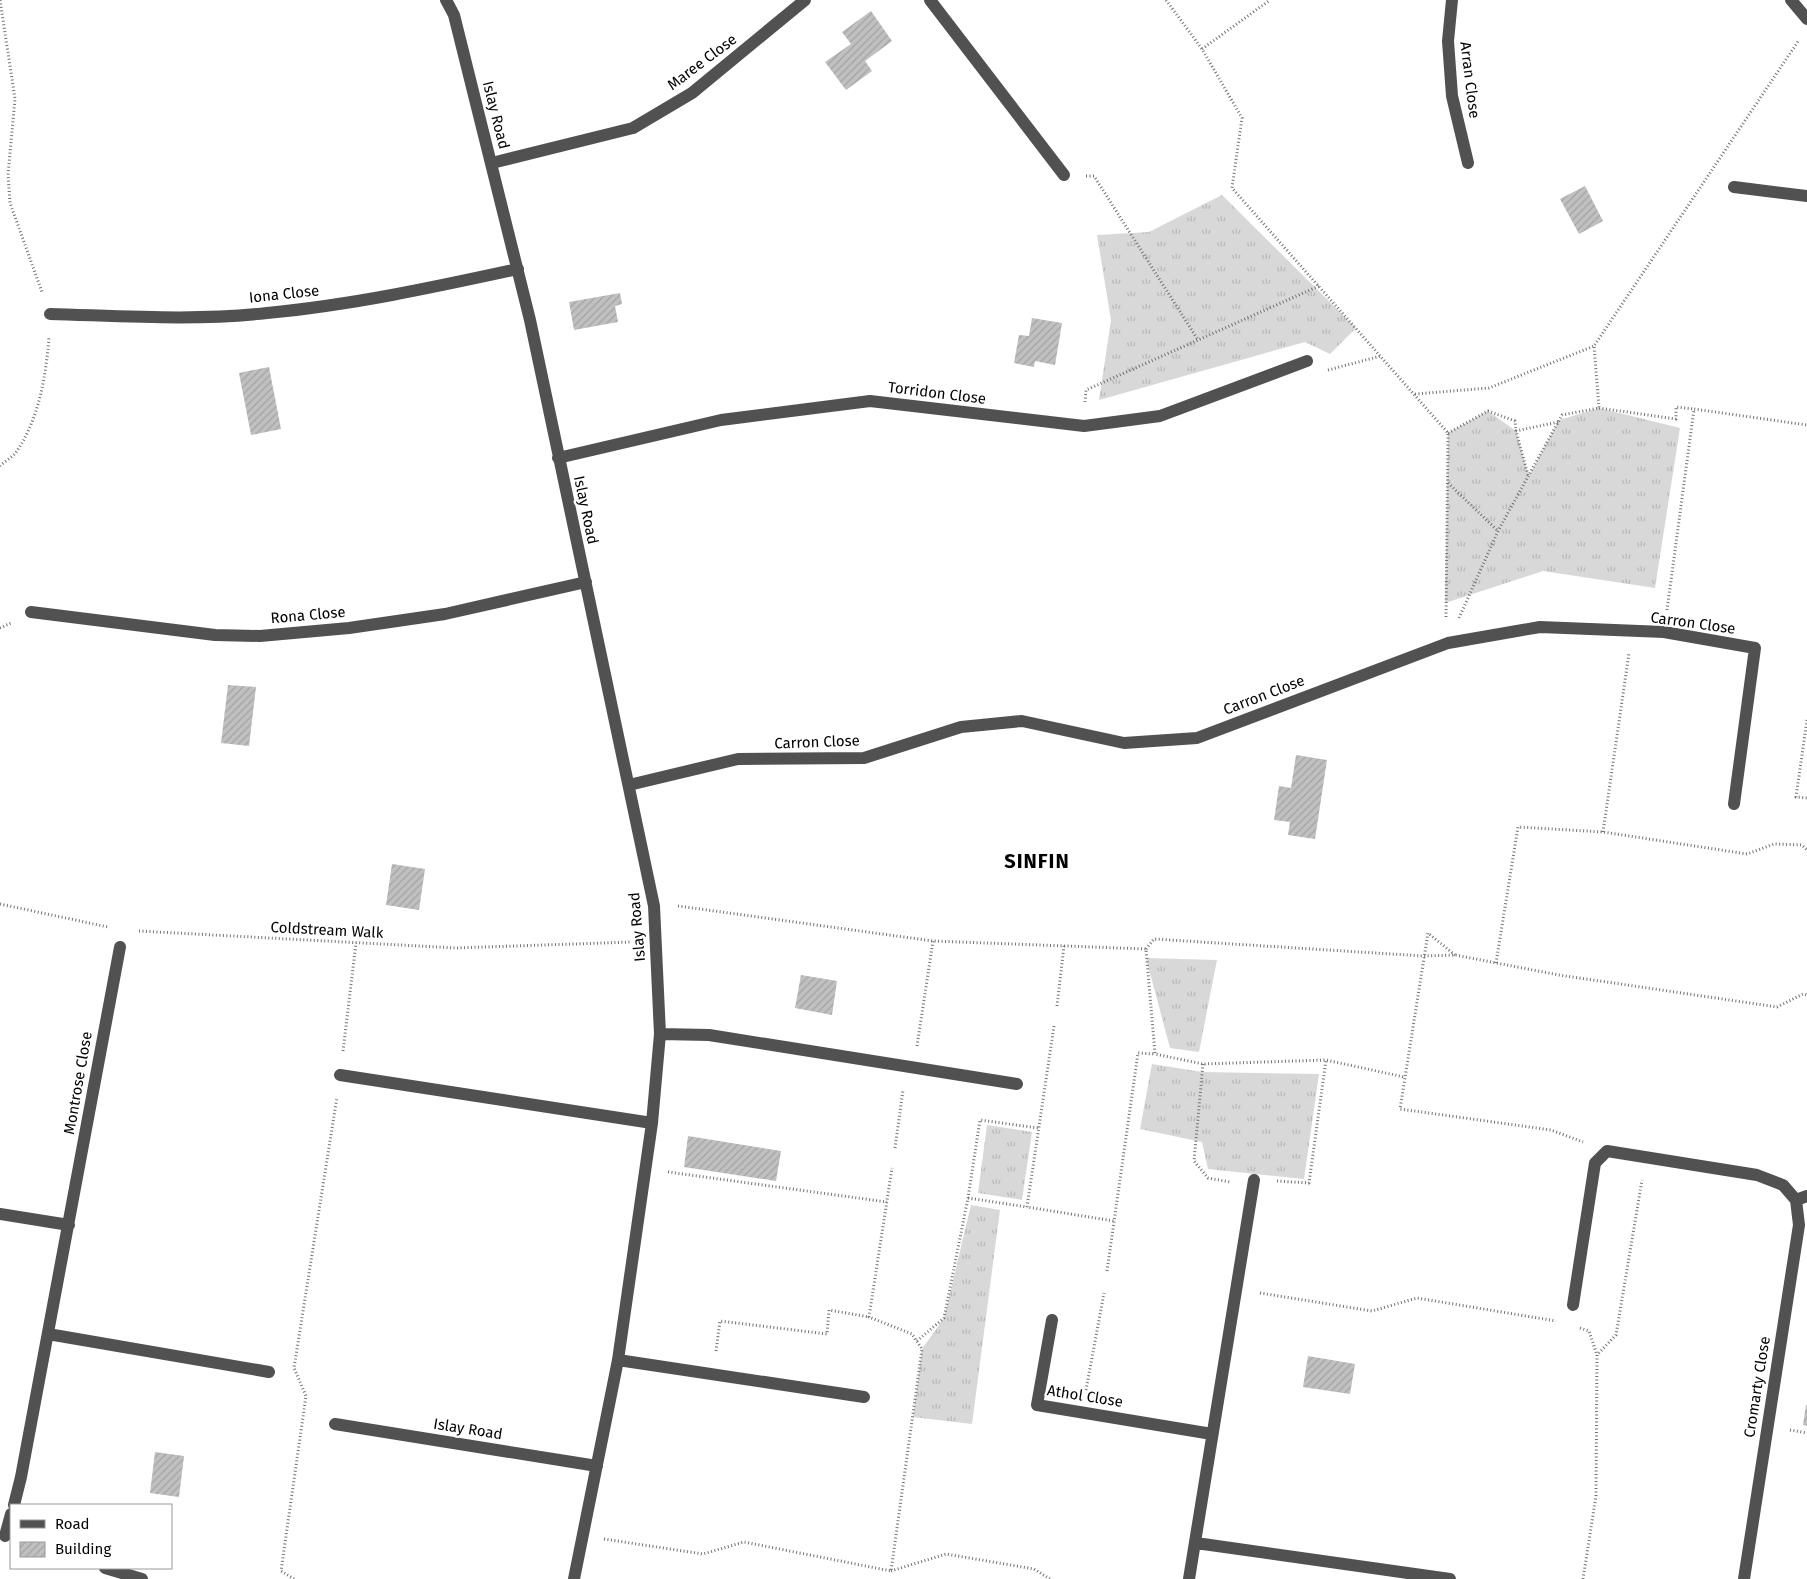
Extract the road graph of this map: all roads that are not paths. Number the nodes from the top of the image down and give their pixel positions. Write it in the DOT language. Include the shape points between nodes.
graph roads {
  1 [pos="446,0"];
  2 [pos="805,0"];
  3 [pos="930,0"];
  4 [pos="1452,0"];
  5 [pos="1791,0"];
  6 [pos="1807,19"];
  7 [pos="492,163"];
  8 [pos="1468,163"];
  9 [pos="1064,175"];
  10 [pos="1734,187"];
  11 [pos="1807,196"];
  12 [pos="518,269"];
  13 [pos="50,314"];
  14 [pos="1307,361"];
  15 [pos="558,458"];
  16 [pos="586,582"];
  17 [pos="31,612"];
  18 [pos="629,785"];
  19 [pos="1734,804"];
  20 [pos="120,947"];
  21 [pos="660,1034"];
  22 [pos="340,1075"];
  23 [pos="1018,1084"];
  24 [pos="652,1123"];
  25 [pos="1254,1180"];
  26 [pos="1801,1198"];
  27 [pos="0,1214"];
  28 [pos="68,1225"];
  29 [pos="1573,1306"];
  30 [pos="1052,1320"];
  31 [pos="48,1334"];
  32 [pos="618,1360"];
  33 [pos="269,1372"];
  34 [pos="864,1397"];
  35 [pos="335,1424"];
  36 [pos="1212,1434"];
  37 [pos="597,1466"];
  38 [pos="14,1504"];
  39 [pos="10,1518"];
  40 [pos="5,1537"];
  41 [pos="1196,1543"];
  42 [pos="108,1569"];
  43 [pos="142,1579"];
  44 [pos="574,1579"];
  45 [pos="1189,1579"];
  46 [pos="1450,1579"];
  47 [pos="1744,1579"];
  1 -- 7 [label="street, Islay Road" via="454,15"];
  2 -- 7 [label="street, Maree Close" via="692,94 633,128"];
  3 -- 9 [label="street"];
  4 -- 8 [label="street, Arran Close" via="1448,40 1452,96"];
  5 -- 6 [label="street"];
  7 -- 12 [label="street, Islay Road"];
  10 -- 11 [label="street"];
  12 -- 13 [label="street, Iona Close" via="380,298 266,314 182,318"];
  12 -- 15 [label="street, Islay Road"];
  14 -- 15 [label="street, Torridon Close" via="1160,416 1084,426 870,401 721,420"];
  15 -- 16 [label="street, Islay Road"];
  16 -- 17 [label="street, Rona Close" via="445,614 349,628 260,636 215,635"];
  16 -- 18 [label="street, Islay Road"];
  18 -- 19 [label="street, Carron Close" via="738,759 864,758 961,727 1022,721 1124,743 1197,738 1448,643 1540,627 1664,632 1755,648"];
  18 -- 21 [label="street, Islay Road" via="654,906"];
  20 -- 28 [label="street, Montrose Close"];
  21 -- 23 [label="street" via="709,1036"];
  21 -- 24 [label="street, Islay Road"];
  22 -- 24 [label="street"];
  24 -- 32 [label="street, Islay Road"];
  25 -- 36 [label="street"];
  26 -- 29 [label="street, Cromarty Close" via="1783,1185 1757,1175 1607,1150 1595,1163"];
  26 -- 47 [label="street, Cromarty Close"];
  27 -- 28 [label="street"];
  28 -- 31 [label="street, Montrose Close"];
  30 -- 36 [label="street, Athol Close" via="1037,1405"];
  31 -- 33 [label="street"];
  31 -- 38 [label="street, Montrose Close"];
  32 -- 34 [label="street"];
  32 -- 37 [label="street, Islay Road"];
  35 -- 37 [label="street, Islay Road"];
  36 -- 41 [label="street"];
  37 -- 44 [label="street, Islay Road"];
  39 -- 40 [label="street"];
  41 -- 45 [label="street"];
  41 -- 46 [label="street"];
  42 -- 43 [label="street"];
}
